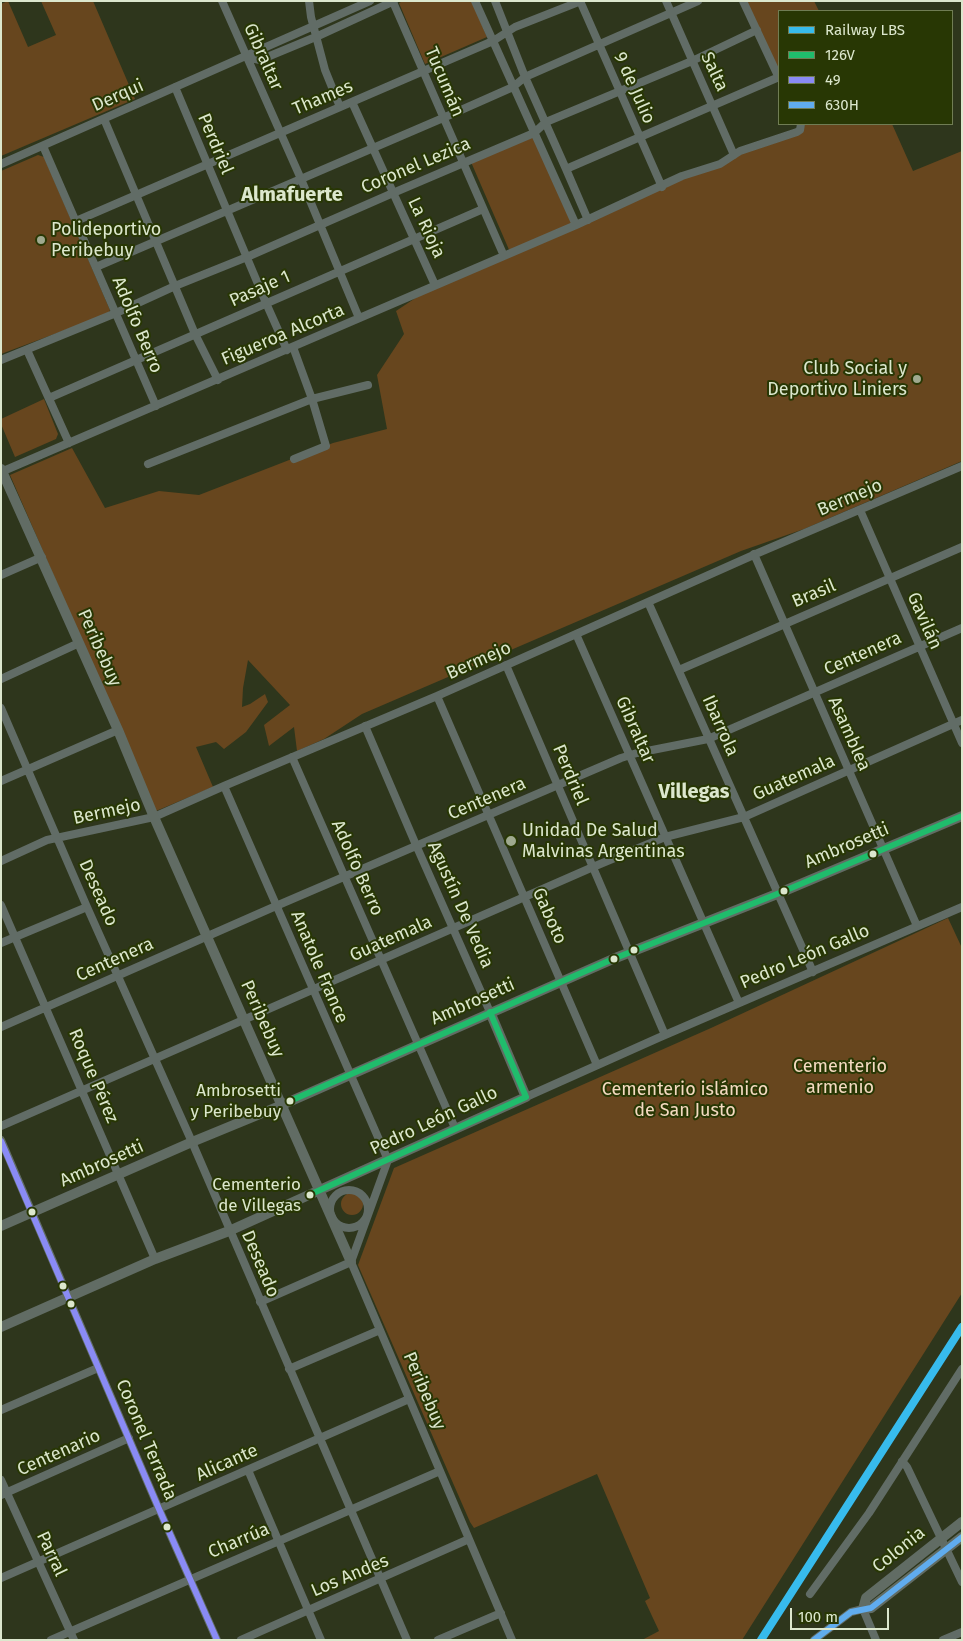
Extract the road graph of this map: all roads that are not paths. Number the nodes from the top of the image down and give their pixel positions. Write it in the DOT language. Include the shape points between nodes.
graph roads {
  1 [pos="222,1"];
  2 [pos="309,1"];
  3 [pos="370,1"];
  4 [pos="475,1"];
  5 [pos="495,1"];
  6 [pos="580,1"];
  7 [pos="666,1"];
  8 [pos="698,1"];
  9 [pos="743,1"];
  10 [pos="393,2"];
  11 [pos="671,13"];
  12 [pos="314,26"];
  13 [pos="757,30"];
  14 [pos="507,31"];
  15 [pos="318,36"];
  16 [pos="493,41"];
  17 [pos="598,45"];
  18 [pos="246,57"];
  19 [pos="692,61"];
  20 [pos="423,71"];
  21 [pos="778,76"];
  22 [pos="525,77"];
  23 [pos="778,78"];
  24 [pos="513,86"];
  25 [pos="175,88"];
  26 [pos="619,92"];
  27 [pos="352,102"];
  28 [pos="713,106"];
  29 [pos="340,107"];
  30 [pos="443,118"];
  31 [pos="104,119"];
  32 [pos="546,122"];
  33 [pos="801,126"];
  34 [pos="280,132"];
  35 [pos="534,133"];
  36 [pos="639,138"];
  37 [pos="43,146"];
  38 [pos="373,148"];
  39 [pos="734,155"];
  40 [pos="462,162"];
  41 [pos="1,164"];
  42 [pos="207,164"];
  43 [pos="566,168"];
  44 [pos="301,179"];
  45 [pos="662,187"];
  46 [pos="393,192"];
  47 [pos="136,196"];
  48 [pos="483,208"];
  49 [pos="227,210"];
  50 [pos="588,220"];
  51 [pos="76,221"];
  52 [pos="320,225"];
  53 [pos="576,226"];
  54 [pos="414,238"];
  55 [pos="155,241"];
  56 [pos="504,256"];
  57 [pos="247,257"];
  58 [pos="96,267"];
  59 [pos="339,271"];
  60 [pos="435,285"];
  61 [pos="175,286"];
  62 [pos="266,303"];
  63 [pos="116,314"];
  64 [pos="359,318"];
  65 [pos="195,334"];
  66 [pos="290,348"];
  67 [pos="27,350"];
  68 [pos="1,360"];
  69 [pos="136,360"];
  70 [pos="218,380"];
  71 [pos="368,385"];
  72 [pos="49,398"];
  73 [pos="312,399"];
  74 [pos="156,406"];
  75 [pos="69,443"];
  76 [pos="294,459"];
  77 [pos="148,464"];
  78 [pos="962,466"];
  79 [pos="2,471"];
  80 [pos="860,510"];
  81 [pos="962,547"];
  82 [pos="754,554"];
  83 [pos="42,556"];
  84 [pos="1,575"];
  85 [pos="889,578"];
  86 [pos="648,602"];
  87 [pos="783,624"];
  88 [pos="962,628"];
  89 [pos="576,634"];
  90 [pos="79,643"];
  91 [pos="918,646"];
  92 [pos="506,665"];
  93 [pos="679,670"];
  94 [pos="1,678"];
  95 [pos="814,692"];
  96 [pos="437,696"];
  97 [pos="1,708"];
  98 [pos="962,720"];
  99 [pos="953,724"];
  100 [pos="365,726"];
  101 [pos="118,730"];
  102 [pos="708,739"];
  103 [pos="962,742"];
  104 [pos="629,755"];
  105 [pos="292,757"];
  106 [pos="28,769"];
  107 [pos="848,771"];
  108 [pos="1,781"];
  109 [pos="557,785"];
  110 [pos="224,786"];
  111 [pos="488,815"];
  112 [pos="962,816"];
  113 [pos="154,817"];
  114 [pos="744,817"];
  115 [pos="665,837"];
  116 [pos="58,838"];
  117 [pos="416,845"];
  118 [pos="883,849"];
  119 [pos="1,861"];
  120 [pos="593,867"];
  121 [pos="345,876"];
  122 [pos="777,894"];
  123 [pos="524,898"];
  124 [pos="1,905"];
  125 [pos="87,906"];
  126 [pos="276,906"];
  127 [pos="962,907"];
  128 [pos="704,923"];
  129 [pos="916,926"];
  130 [pos="453,928"];
  131 [pos="208,936"];
  132 [pos="15,937"];
  133 [pos="1,943"];
  134 [pos="630,952"];
  135 [pos="381,960"];
  136 [pos="813,972"];
  137 [pos="118,975"];
  138 [pos="561,981"];
  139 [pos="312,990"];
  140 [pos="739,1003"];
  141 [pos="46,1007"];
  142 [pos="490,1012"];
  143 [pos="244,1020"];
  144 [pos="1,1027"];
  145 [pos="665,1035"];
  146 [pos="418,1044"];
  147 [pos="155,1058"];
  148 [pos="597,1065"];
  149 [pos="349,1074"];
  150 [pos="83,1090"];
  151 [pos="526,1097"];
  152 [pos="282,1105"];
  153 [pos="1,1126"];
  154 [pos="455,1128"];
  155 [pos="1,1140"];
  156 [pos="192,1142"];
  157 [pos="388,1160"];
  158 [pos="118,1174"];
  159 [pos="320,1190"];
  160 [pos="32,1213"];
  161 [pos="330,1214"];
  162 [pos="367,1216"];
  163 [pos="1,1226"];
  164 [pos="230,1230"];
  165 [pos="156,1259"];
  166 [pos="351,1262"];
  167 [pos="68,1297"];
  168 [pos="260,1302"];
  169 [pos="1,1327"];
  170 [pos="380,1330"];
  171 [pos="98,1368"];
  172 [pos="289,1369"];
  173 [pos="962,1369"];
  174 [pos="409,1400"];
  175 [pos="1,1410"];
  176 [pos="129,1438"];
  177 [pos="320,1439"];
  178 [pos="902,1461"];
  179 [pos="248,1470"];
  180 [pos="440,1471"];
  181 [pos="1,1480"];
  182 [pos="4,1494"];
  183 [pos="159,1510"];
  184 [pos="350,1510"];
  185 [pos="962,1522"];
  186 [pos="962,1537"];
  187 [pos="941,1538"];
  188 [pos="470,1539"];
  189 [pos="278,1540"];
  190 [pos="946,1549"];
  191 [pos="38,1562"];
  192 [pos="1,1578"];
  193 [pos="190,1578"];
  194 [pos="379,1580"];
  195 [pos="962,1582"];
  196 [pos="810,1594"];
  197 [pos="863,1608"];
  198 [pos="308,1610"];
  199 [pos="501,1613"];
  200 [pos="70,1631"];
  201 [pos="962,1632"];
  202 [pos="51,1640"];
  203 [pos="74,1640"];
  204 [pos="217,1640"];
  205 [pos="241,1640"];
  206 [pos="321,1640"];
  207 [pos="406,1640"];
  208 [pos="438,1640"];
  209 [pos="512,1640"];
  210 [pos="814,1640"];
  211 [pos="876,1640"];
  212 [pos="943,1640"];
  1 -- 18 [label="street, Gibraltar"];
  2 -- 12 [label="street"];
  3 -- 12 [label="street, Derqui"];
  4 -- 16 [label="street"];
  5 -- 14 [label="street"];
  6 -- 14 [label="street, Thames"];
  6 -- 17 [label="street, 9 de Julio"];
  7 -- 11 [label="street, Salta"];
  8 -- 11 [label="street"];
  9 -- 13 [label="street"];
  10 -- 15 [label="street, Derqui"];
  10 -- 20 [label="street, Tucumán"];
  11 -- 17 [label="street"];
  11 -- 19 [label="street, Salta"];
  12 -- 15 [label="street"];
  12 -- 18 [label="street, Derqui"];
  13 -- 19 [label="street, Coronel Lezica"];
  13 -- 21 [label="street"];
  14 -- 16 [label="street, Thames"];
  14 -- 22 [label="street"];
  15 -- 18 [label="street, Derqui" via="260,60"];
  15 -- 29 [label="street" via="325,70"];
  16 -- 20 [label="street, Thames"];
  16 -- 24 [label="street"];
  17 -- 22 [label="street"];
  17 -- 26 [label="street, 9 de Julio"];
  18 -- 25 [label="street, Derqui"];
  18 -- 34 [label="street, Gibraltar"];
  19 -- 26 [label="street, Coronel Lezica"];
  19 -- 28 [label="street, Salta"];
  20 -- 27 [label="street, Thames"];
  20 -- 30 [label="street, Tucumán"];
  22 -- 24 [label="street"];
  22 -- 32 [label="street"];
  23 -- 28 [label="street"];
  24 -- 30 [label="street"];
  24 -- 35 [label="street"];
  25 -- 31 [label="street, Derqui"];
  25 -- 42 [label="street, Perdriel"];
  26 -- 32 [label="street, Coronel Lezica"];
  26 -- 36 [label="street, 9 de Julio"];
  27 -- 29 [label="street, Thames"];
  27 -- 38 [label="street, La Rioja"];
  28 -- 36 [label="street"];
  28 -- 39 [label="street, Salta"];
  29 -- 34 [label="street, Thames"];
  30 -- 38 [label="street"];
  30 -- 40 [label="street, Tucumán"];
  31 -- 37 [label="street, Derqui"];
  31 -- 47 [label="street"];
  32 -- 35 [label="street, Coronel Lezica"];
  32 -- 43 [label="street"];
  33 -- 39 [label="street, Figueroa Alcorta" via="797,132"];
  34 -- 42 [label="street, Thames"];
  34 -- 44 [label="street, Gibraltar"];
  35 -- 40 [label="street, Coronel Lezica"];
  35 -- 53 [label="street"];
  36 -- 43 [label="street"];
  36 -- 45 [label="street, 9 de Julio"];
  37 -- 41 [label="street, Derqui"];
  37 -- 51 [label="street, Adolfo Berro"];
  38 -- 44 [label="street"];
  38 -- 46 [label="street, La Rioja"];
  39 -- 45 [label="street, Figueroa Alcorta" via="720,164 688,174"];
  40 -- 46 [label="street, Coronel Lezica"];
  40 -- 48 [label="street, Tucumán"];
  42 -- 47 [label="street, Thames"];
  42 -- 49 [label="street, Perdriel"];
  43 -- 50 [label="street"];
  44 -- 49 [label="street"];
  44 -- 52 [label="street, Gibraltar"];
  45 -- 50 [label="street, Figueroa Alcorta"];
  46 -- 52 [label="street, Coronel Lezica"];
  46 -- 54 [label="street, La Rioja"];
  47 -- 51 [label="street, Thames"];
  47 -- 55 [label="street"];
  48 -- 54 [label="street, Pasaje 1"];
  48 -- 56 [label="street, Tucumán"];
  49 -- 55 [label="street"];
  49 -- 57 [label="street, Perdriel"];
  50 -- 53 [label="street, Figueroa Alcorta"];
  51 -- 58 [label="street, Adolfo Berro"];
  52 -- 57 [label="street, Coronel Lezica"];
  52 -- 59 [label="street, Gibraltar"];
  53 -- 56 [label="street, Figueroa Alcorta"];
  54 -- 59 [label="street, Pasaje 1"];
  54 -- 60 [label="street, La Rioja"];
  55 -- 58 [label="street"];
  55 -- 61 [label="street"];
  56 -- 60 [label="street, Figueroa Alcorta"];
  57 -- 61 [label="street, Coronel Lezica"];
  57 -- 62 [label="street, Perdriel"];
  58 -- 63 [label="street, Adolfo Berro"];
  59 -- 62 [label="street, Pasaje 1"];
  59 -- 64 [label="street, Gibraltar"];
  60 -- 64 [label="street, Figueroa Alcorta"];
  61 -- 63 [label="street, Coronel Lezica"];
  61 -- 65 [label="street"];
  62 -- 65 [label="street, Pasaje 1"];
  62 -- 66 [label="street, Perdriel"];
  63 -- 67 [label="street, Coronel Lezica"];
  63 -- 69 [label="street, Adolfo Berro"];
  64 -- 66 [label="street, Figueroa Alcorta"];
  65 -- 69 [label="street, Pasaje 1"];
  65 -- 70 [label="street"];
  66 -- 70 [label="street, Figueroa Alcorta"];
  66 -- 73 [label="street, Perdriel"];
  67 -- 68 [label="street, Coronel Lezica"];
  67 -- 72 [label="street"];
  69 -- 72 [label="street, Pasaje 1"];
  69 -- 74 [label="street, Adolfo Berro"];
  70 -- 74 [label="street, Figueroa Alcorta"];
  71 -- 73 [label="street"];
  72 -- 75 [label="street"];
  73 -- 76 [label="street, Perdriel" via="326,446"];
  73 -- 77 [label="street"];
  74 -- 75 [label="street, Figueroa Alcorta"];
  75 -- 79 [label="street, Figueroa Alcorta"];
  78 -- 80 [label="street, Bermejo"];
  79 -- 83 [label="street, Peribebuy"];
  80 -- 82 [label="street, Bermejo"];
  80 -- 85 [label="street, Gavilán"];
  81 -- 85 [label="street, Brasil"];
  82 -- 86 [label="street, Bermejo"];
  82 -- 87 [label="street, Asamblea"];
  83 -- 84 [label="street"];
  83 -- 90 [label="street, Peribebuy"];
  85 -- 87 [label="street, Brasil"];
  85 -- 91 [label="street, Gavilán"];
  86 -- 89 [label="street, Bermejo"];
  86 -- 93 [label="street, Ibarrola"];
  87 -- 93 [label="street, Brasil"];
  87 -- 95 [label="street, Asamblea"];
  88 -- 91 [label="street, Centenera"];
  89 -- 92 [label="street, Bermejo"];
  89 -- 104 [label="street, Gibraltar"];
  90 -- 94 [label="street"];
  90 -- 101 [label="street, Peribebuy"];
  91 -- 95 [label="street, Centenera"];
  91 -- 99 [label="street, Gavilán"];
  92 -- 96 [label="street, Bermejo"];
  92 -- 109 [label="street, Perdriel"];
  93 -- 102 [label="street, Ibarrola"];
  95 -- 102 [label="street, Centenera"];
  95 -- 107 [label="street, Asamblea"];
  96 -- 100 [label="street, Bermejo"];
  96 -- 111 [label="street, Gaboto"];
  97 -- 106 [label="street, Deseado"];
  98 -- 99 [label="street, Guatemala"];
  99 -- 103 [label="street, Gavilán"];
  99 -- 107 [label="street, Guatemala"];
  100 -- 105 [label="street, Bermejo"];
  100 -- 117 [label="street, Agustín De Vedia"];
  101 -- 106 [label="street"];
  101 -- 113 [label="street, Peribebuy"];
  102 -- 104 [label="street, Centenera"];
  102 -- 114 [label="street, Ibarrola"];
  104 -- 109 [label="street, Centenera"];
  104 -- 115 [label="street, Gibraltar"];
  105 -- 110 [label="street, Bermejo"];
  105 -- 121 [label="street, Adolfo Berro"];
  106 -- 108 [label="street"];
  106 -- 116 [label="street, Deseado"];
  107 -- 114 [label="street, Guatemala"];
  107 -- 118 [label="street, Asamblea"];
  109 -- 111 [label="street, Centenera"];
  109 -- 120 [label="street, Perdriel"];
  110 -- 113 [label="street, Bermejo"];
  110 -- 126 [label="street, Anatole France"];
  111 -- 117 [label="street, Centenera"];
  111 -- 123 [label="street, Gaboto"];
  112 -- 118 [label="street, Ambrosetti"];
  113 -- 116 [label="street, Bermejo"];
  113 -- 131 [label="street, Peribebuy"];
  114 -- 115 [label="street, Guatemala"];
  114 -- 122 [label="street, Ibarrola"];
  115 -- 120 [label="street, Guatemala"];
  115 -- 128 [label="street, Gibraltar"];
  116 -- 119 [label="street, Bermejo"];
  116 -- 125 [label="street, Deseado"];
  117 -- 121 [label="street, Centenera"];
  117 -- 130 [label="street, Agustín De Vedia"];
  118 -- 122 [label="street, Ambrosetti"];
  118 -- 129 [label="street, Asamblea"];
  120 -- 123 [label="street, Guatemala"];
  120 -- 134 [label="street, Perdriel"];
  121 -- 126 [label="street, Centenera"];
  121 -- 135 [label="street, Adolfo Berro"];
  122 -- 128 [label="street, Ambrosetti"];
  122 -- 136 [label="street, Ibarrola"];
  123 -- 130 [label="street, Guatemala"];
  123 -- 138 [label="street, Gaboto"];
  124 -- 132 [label="street, Roque Pérez"];
  125 -- 132 [label="street"];
  125 -- 137 [label="street, Deseado"];
  126 -- 131 [label="street, Centenera"];
  126 -- 139 [label="street, Anatole France"];
  127 -- 129 [label="street, Pedro León Gallo"];
  128 -- 134 [label="street, Ambrosetti"];
  128 -- 140 [label="street, Gibraltar"];
  129 -- 136 [label="street, Pedro León Gallo"];
  130 -- 135 [label="street, Guatemala"];
  130 -- 142 [label="street, Agustín De Vedia"];
  131 -- 137 [label="street, Centenera"];
  131 -- 143 [label="street, Peribebuy"];
  132 -- 133 [label="street"];
  132 -- 141 [label="street, Roque Pérez"];
  134 -- 138 [label="street, Ambrosetti"];
  134 -- 145 [label="street, Perdriel"];
  135 -- 139 [label="street, Guatemala"];
  135 -- 146 [label="street, Adolfo Berro"];
  136 -- 140 [label="street, Pedro León Gallo"];
  137 -- 141 [label="street, Centenera"];
  137 -- 147 [label="street, Deseado"];
  138 -- 142 [label="street, Ambrosetti"];
  138 -- 148 [label="street, Gaboto"];
  139 -- 143 [label="street, Guatemala"];
  139 -- 149 [label="street, Anatole France"];
  140 -- 145 [label="street, Pedro León Gallo"];
  141 -- 144 [label="street, Centenera"];
  141 -- 150 [label="street, Roque Pérez"];
  142 -- 146 [label="street, Ambrosetti"];
  142 -- 151 [label="street, Agustín De Vedia"];
  143 -- 147 [label="street, Guatemala"];
  143 -- 152 [label="street, Peribebuy"];
  145 -- 148 [label="street, Pedro León Gallo"];
  146 -- 149 [label="street, Ambrosetti"];
  146 -- 154 [label="street, Adolfo Berro"];
  147 -- 150 [label="street, Guatemala"];
  147 -- 156 [label="street, Deseado"];
  148 -- 151 [label="street, Pedro León Gallo"];
  149 -- 152 [label="street, Ambrosetti"];
  149 -- 157 [label="street, Anatole France"];
  150 -- 153 [label="street, Guatemala"];
  150 -- 158 [label="street, Roque Pérez"];
  151 -- 154 [label="street, Pedro León Gallo"];
  152 -- 156 [label="street, Ambrosetti"];
  152 -- 159 [label="street, Peribebuy"];
  154 -- 157 [label="street, Pedro León Gallo"];
  155 -- 160 [label="street, Coronel Terrada"];
  156 -- 158 [label="street, Ambrosetti"];
  156 -- 164 [label="street, Deseado"];
  157 -- 159 [label="street, Pedro León Gallo"];
  157 -- 162 [label="street"];
  158 -- 160 [label="street, Ambrosetti"];
  158 -- 165 [label="street, Roque Pérez"];
  159 -- 161 [label="street, Peribebuy"];
  159 -- 164 [label="street, Pedro León Gallo"];
  160 -- 163 [label="street, Ambrosetti"];
  160 -- 167 [label="street, Coronel Terrada"];
  161 -- 162 [label="street" via="336,1224 348,1229 359,1226"];
  161 -- 162 [label="street" via="335,1196 353,1190 368,1203"];
  161 -- 166 [label="street, Peribebuy"];
  162 -- 166 [label="street"];
  164 -- 165 [label="street, Pedro León Gallo"];
  164 -- 168 [label="street, Deseado"];
  165 -- 167 [label="street, Pedro León Gallo"];
  166 -- 168 [label="street"];
  166 -- 170 [label="street, Peribebuy"];
  167 -- 169 [label="street, Pedro León Gallo"];
  167 -- 171 [label="street, Coronel Terrada"];
  168 -- 172 [label="street, Deseado"];
  170 -- 172 [label="street"];
  170 -- 174 [label="street, Peribebuy"];
  171 -- 175 [label="street"];
  171 -- 176 [label="street, Coronel Terrada"];
  172 -- 177 [label="street, Deseado"];
  173 -- 178 [label="street"];
  174 -- 177 [label="street, Alicante"];
  174 -- 180 [label="street, Peribebuy"];
  176 -- 182 [label="street, Centenario"];
  176 -- 183 [label="street, Coronel Terrada"];
  177 -- 179 [label="street, Alicante"];
  177 -- 184 [label="street, Deseado"];
  178 -- 187 [label="street"];
  178 -- 196 [label="street" via="854,1535"];
  179 -- 183 [label="street, Alicante"];
  179 -- 189 [label="street"];
  180 -- 184 [label="street, Charrúa"];
  180 -- 188 [label="street, Peribebuy"];
  181 -- 182 [label="street, Parral"];
  182 -- 191 [label="street, Parral"];
  183 -- 191 [label="street, Alicante"];
  183 -- 193 [label="street, Coronel Terrada"];
  184 -- 189 [label="street, Charrúa"];
  184 -- 194 [label="street, Deseado"];
  185 -- 187 [label="street, Colonia"];
  186 -- 190 [label="street, Colonia"];
  187 -- 190 [label="street"];
  187 -- 197 [label="street, Colonia" via="866,1598"];
  188 -- 194 [label="street, Los Andes"];
  188 -- 199 [label="street, Peribebuy"];
  189 -- 193 [label="street, Charrúa"];
  189 -- 198 [label="street"];
  190 -- 195 [label="street"];
  190 -- 197 [label="street, Colonia" via="872,1608"];
  191 -- 192 [label="street, Alicante"];
  191 -- 200 [label="street, Parral"];
  193 -- 200 [label="street, Charrúa"];
  193 -- 204 [label="street, Coronel Terrada"];
  194 -- 198 [label="street, Los Andes"];
  194 -- 207 [label="street, Deseado"];
  197 -- 210 [label="street, Colonia" via="852,1612"];
  197 -- 211 [label="street"];
  198 -- 205 [label="street, Los Andes"];
  198 -- 206 [label="street"];
  199 -- 208 [label="street"];
  199 -- 209 [label="street, Peribebuy"];
  200 -- 202 [label="street, Charrúa"];
  200 -- 203 [label="street, Parral"];
  201 -- 212 [label="street"];
}
